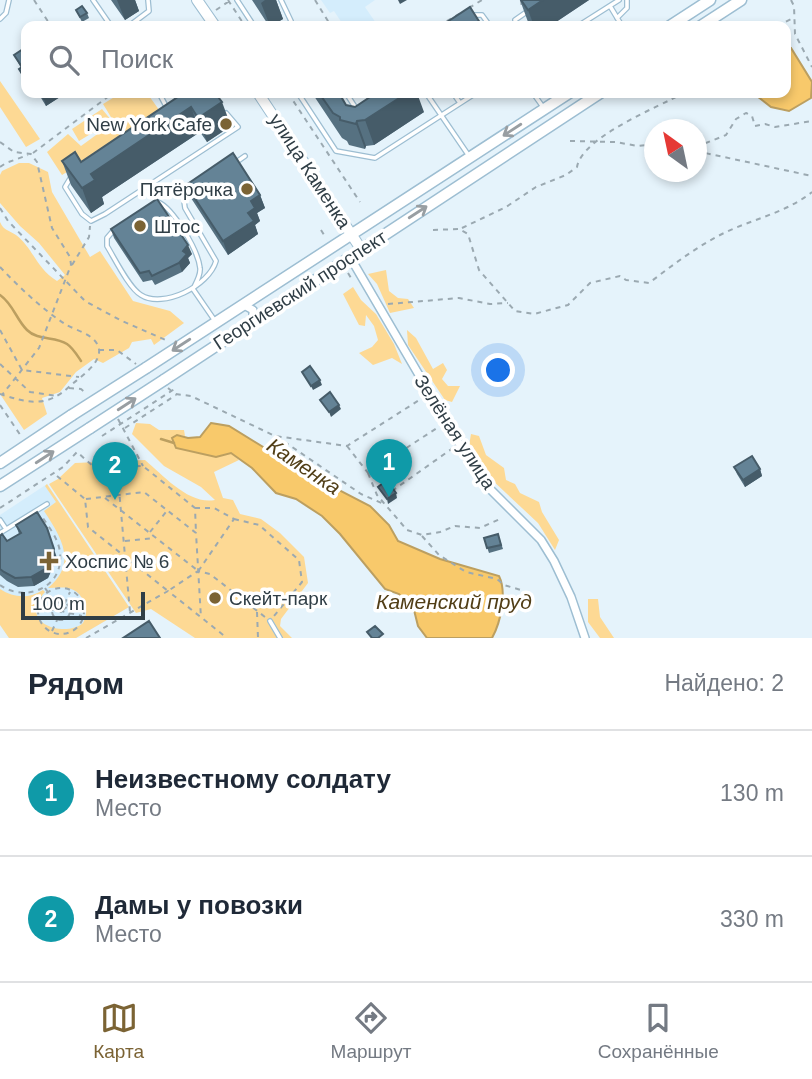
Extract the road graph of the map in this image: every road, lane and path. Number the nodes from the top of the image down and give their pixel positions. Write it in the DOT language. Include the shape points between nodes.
graph roads {
  1 [pos="9,0"];
  2 [pos="34,0"];
  3 [pos="93,0"];
  4 [pos="148,0"];
  5 [pos="197,0"];
  6 [pos="228,0"];
  7 [pos="237,0"];
  8 [pos="281,0"];
  9 [pos="315,0"];
  10 [pos="482,0"];
  11 [pos="521,0"];
  12 [pos="618,0"];
  13 [pos="627,0"];
  14 [pos="710,0"];
  15 [pos="741,0"];
  16 [pos="791,0"];
  17 [pos="610,6"];
  18 [pos="534,7"];
  19 [pos="523,14"];
  20 [pos="793,17"];
  21 [pos="617,18"];
  22 [pos="0,19"];
  23 [pos="461,20"];
  24 [pos="48,21"];
  25 [pos="108,21"];
  26 [pos="135,21"];
  27 [pos="210,21"];
  28 [pos="242,21"];
  29 [pos="251,21"];
  30 [pos="291,21"];
  31 [pos="328,21"];
  32 [pos="446,21"];
  33 [pos="486,21"];
  34 [pos="515,21"];
  35 [pos="586,21"];
  36 [pos="619,21"];
  37 [pos="678,21"];
  38 [pos="709,21"];
  39 [pos="786,21"];
  40 [pos="812,67"];
  41 [pos="100,98"];
  42 [pos="106,98"];
  43 [pos="162,98"];
  44 [pos="261,98"];
  45 [pos="291,98"];
  46 [pos="301,98"];
  47 [pos="349,98"];
  48 [pos="429,98"];
  49 [pos="456,98"];
  50 [pos="468,98"];
  51 [pos="536,98"];
  52 [pos="561,98"];
  53 [pos="592,98"];
  54 [pos="674,98"];
  55 [pos="102,101"];
  56 [pos="460,103"];
  57 [pos="544,109"];
  58 [pos="224,111"];
  59 [pos="169,113"];
  60 [pos="360,115"];
  61 [pos="441,115"];
  62 [pos="812,121"];
  63 [pos="570,141"];
  64 [pos="0,142"];
  65 [pos="595,142"];
  66 [pos="707,144"];
  67 [pos="644,146"];
  68 [pos="707,152"];
  69 [pos="31,154"];
  70 [pos="245,156"];
  71 [pos="470,158"];
  72 [pos="234,164"];
  73 [pos="0,167"];
  74 [pos="480,172"];
  75 [pos="72,176"];
  76 [pos="812,176"];
  77 [pos="200,186"];
  78 [pos="812,192"];
  79 [pos="360,202"];
  80 [pos="149,207"];
  81 [pos="0,208"];
  82 [pos="91,221"];
  83 [pos="121,226"];
  84 [pos="459,229"];
  85 [pos="433,230"];
  86 [pos="352,235"];
  87 [pos="361,249"];
  88 [pos="350,257"];
  89 [pos="71,265"];
  90 [pos="0,267"];
  91 [pos="66,281"];
  92 [pos="193,289"];
  93 [pos="509,303"];
  94 [pos="244,305"];
  95 [pos="378,305"];
  96 [pos="54,315"];
  97 [pos="253,320"];
  98 [pos="216,322"];
  99 [pos="0,330"];
  100 [pos="169,342"];
  101 [pos="99,350"];
  102 [pos="0,364"];
  103 [pos="141,366"];
  104 [pos="22,370"];
  105 [pos="80,377"];
  106 [pos="15,379"];
  107 [pos="164,383"];
  108 [pos="176,388"];
  109 [pos="1,394"];
  110 [pos="177,394"];
  111 [pos="430,394"];
  112 [pos="59,396"];
  113 [pos="0,405"];
  114 [pos="441,425"];
  115 [pos="124,429"];
  116 [pos="128,435"];
  117 [pos="102,436"];
  118 [pos="275,436"];
  119 [pos="21,437"];
  120 [pos="347,446"];
  121 [pos="454,448"];
  122 [pos="0,463"];
  123 [pos="143,466"];
  124 [pos="117,467"];
  125 [pos="368,473"];
  126 [pos="57,477"];
  127 [pos="0,486"];
  128 [pos="392,491"];
  129 [pos="120,495"];
  130 [pos="103,497"];
  131 [pos="85,499"];
  132 [pos="47,503"];
  133 [pos="384,504"];
  134 [pos="195,508"];
  135 [pos="0,509"];
  136 [pos="37,510"];
  137 [pos="121,510"];
  138 [pos="167,511"];
  139 [pos="502,518"];
  140 [pos="234,519"];
  141 [pos="0,520"];
  142 [pos="6,529"];
  143 [pos="0,533"];
  144 [pos="150,533"];
  145 [pos="196,534"];
  146 [pos="422,536"];
  147 [pos="157,538"];
  148 [pos="124,541"];
  149 [pos="126,557"];
  150 [pos="198,571"];
  151 [pos="0,585"];
  152 [pos="45,587"];
  153 [pos="71,590"];
  154 [pos="521,590"];
  155 [pos="168,591"];
  156 [pos="48,593"];
  157 [pos="80,598"];
  158 [pos="65,603"];
  159 [pos="56,604"];
  160 [pos="39,606"];
  161 [pos="69,606"];
  162 [pos="52,609"];
  163 [pos="257,610"];
  164 [pos="61,611"];
  165 [pos="130,613"];
  166 [pos="70,614"];
  167 [pos="83,617"];
  168 [pos="201,618"];
  169 [pos="57,620"];
  170 [pos="270,621"];
  171 [pos="51,632"];
  172 [pos="86,638"];
  173 [pos="227,638"];
  174 [pos="258,638"];
  175 [pos="280,638"];
  176 [pos="585,638"];
  1 -- 22 [label="lane"];
  2 -- 24 [label="path"];
  3 -- 25 [label="lane"];
  4 -- 26 [label="lane" via="149,10"];
  5 -- 27 [label="main road"];
  6 -- 28 [label="path"];
  7 -- 29 [label="lane"];
  8 -- 30 [label="lane"];
  9 -- 31 [label="path"];
  10 -- 32 [label="path"];
  11 -- 19 [label="path"];
  12 -- 17 [label="lane"];
  13 -- 21 [label="lane" via="627,8"];
  14 -- 37 [label="main road"];
  15 -- 38 [label="main road"];
  16 -- 20 [label="path"];
  17 -- 21 [label="lane"];
  17 -- 35 [label="lane"];
  18 -- 19 [label="lane"];
  19 -- 34 [label="lane"];
  20 -- 39 [label="path"];
  20 -- 40 [label="path" via="795,34"];
  21 -- 36 [label="lane"];
  23 -- 33 [label="lane" via="478,14"];
  41 -- 55 [label="path"];
  42 -- 55 [label="path"];
  43 -- 59 [label="lane"];
  44 -- 86 [label="main road, улица Каменка"];
  45 -- 79 [label="path"];
  46 -- 61 [label="lane" via="336,151 375,158"];
  47 -- 60 [label="lane"];
  48 -- 61 [label="lane"];
  49 -- 56 [label="lane"];
  50 -- 56 [label="lane"];
  51 -- 57 [label="lane"];
  52 -- 57 [label="main road, Георгиевский проспект"];
  53 -- 74 [label="main road, Георгиевский проспект"];
  54 -- 65 [label="path"];
  55 -- 69 [label="path"];
  56 -- 61 [label="lane"];
  57 -- 71 [label="main road, Георгиевский проспект, one-way"];
  58 -- 82 [label="lane" via="238,127"];
  61 -- 71 [label="lane"];
  62 -- 66 [label="path" via="755,126 746,113 726,135"];
  63 -- 65 [label="path"];
  64 -- 69 [label="path" via="14,152"];
  65 -- 67 [label="path"];
  65 -- 84 [label="path" via="566,175"];
  68 -- 76 [label="path"];
  69 -- 73 [label="path"];
  69 -- 89 [label="path" via="43,181 52,228"];
  70 -- 72 [label="lane"];
  71 -- 74 [label="street" via="471,167"];
  71 -- 86 [label="main road, Георгиевский проспект"];
  87 -- 74 [label="main road, Георгиевский проспект, one-way"];
  75 -- 82 [label="lane" via="65,187"];
  77 -- 92 [label="lane" via="188,194 185,208 216,261 214,271"];
  78 -- 93 [label="path" via="789,207 715,237 649,283 620,276 607,278 590,283 568,305 534,314 515,311"];
  80 -- 92 [label="lane" via="159,201 168,208 197,255 201,272"];
  81 -- 91 [label="path"];
  82 -- 89 [label="path" via="89,237"];
  83 -- 92 [label="lane" via="107,238 107,246 138,294 150,300"];
  84 -- 85 [label="path"];
  84 -- 93 [label="path" via="468,234 479,270"];
  86 -- 87 [label="main road, улица Каменка"];
  86 -- 94 [label="main road, Георгиевский проспект"];
  87 -- 88 [label="main road, Георгиевский проспект"];
  88 -- 95 [label="street, Зелёная улица"];
  88 -- 97 [label="main road, Георгиевский проспект"];
  89 -- 91 [label="path"];
  90 -- 96 [label="path"];
  91 -- 96 [label="path"];
  91 -- 100 [label="path" via="96,308"];
  92 -- 98 [label="lane"];
  93 -- 95 [label="path" via="459,298"];
  94 -- 97 [label="street" via="253,310"];
  94 -- 98 [label="main road, Георгиевский проспект"];
  95 -- 111 [label="street, Зелёная улица"];
  96 -- 101 [label="path" via="95,340"];
  96 -- 104 [label="path" via="40,348"];
  97 -- 107 [label="main road, Георгиевский проспект"];
  98 -- 103 [label="main road, Георгиевский проспект, one-way"];
  99 -- 104 [label="path"];
  101 -- 103 [label="path" via="117,350"];
  101 -- 105 [label="path" via="97,360"];
  102 -- 106 [label="path"];
  103 -- 122 [label="main road, Георгиевский проспект, bridge"];
  104 -- 105 [label="path"];
  104 -- 106 [label="path"];
  105 -- 112 [label="path"];
  106 -- 109 [label="path"];
  106 -- 112 [label="path" via="30,392"];
  107 -- 110 [label="path"];
  127 -- 107 [label="main road, Георгиевский проспект, one-way, bridge"];
  108 -- 117 [label="path, bridge"];
  109 -- 112 [label="path" via="35,402"];
  110 -- 115 [label="path"];
  110 -- 118 [label="path" via="191,396"];
  111 -- 120 [label="path"];
  111 -- 176 [label="street, Зелёная улица" via="491,491 541,540 571,597"];
  113 -- 119 [label="path"];
  114 -- 125 [label="path"];
  116 -- 123 [label="path"];
  118 -- 120 [label="path"];
  118 -- 133 [label="path" via="360,494"];
  120 -- 125 [label="path"];
  121 -- 128 [label="path"];
  123 -- 124 [label="path"];
  123 -- 134 [label="path"];
  124 -- 129 [label="path"];
  124 -- 135 [label="path" via="94,467 77,452 63,467"];
  125 -- 133 [label="path"];
  126 -- 131 [label="path"];
  129 -- 130 [label="path"];
  129 -- 137 [label="path"];
  129 -- 138 [label="path" via="144,492"];
  130 -- 131 [label="path"];
  130 -- 137 [label="path"];
  131 -- 149 [label="path" via="88,527"];
  132 -- 136 [label="lane"];
  133 -- 146 [label="path" via="407,530"];
  134 -- 140 [label="path" via="214,508"];
  134 -- 145 [label="path"];
  136 -- 142 [label="lane"];
  136 -- 152 [label="path" via="59,544 61,556 54,579"];
  137 -- 144 [label="path"];
  137 -- 148 [label="path"];
  138 -- 144 [label="path"];
  138 -- 145 [label="path"];
  139 -- 146 [label="path" via="480,528 455,526"];
  140 -- 150 [label="path"];
  140 -- 170 [label="path" via="259,525 299,560 302,582"];
  141 -- 142 [label="lane"];
  142 -- 143 [label="lane"];
  144 -- 147 [label="path"];
  145 -- 150 [label="path"];
  146 -- 154 [label="path" via="439,555 466,572"];
  147 -- 148 [label="path"];
  147 -- 150 [label="path"];
  148 -- 149 [label="path"];
  149 -- 155 [label="path"];
  149 -- 165 [label="path"];
  150 -- 155 [label="path"];
  150 -- 163 [label="path" via="210,574"];
  150 -- 168 [label="path"];
  151 -- 152 [label="path" via="21,594"];
  152 -- 156 [label="path"];
  153 -- 156 [label="path"];
  153 -- 157 [label="path"];
  153 -- 158 [label="path"];
  155 -- 165 [label="path"];
  155 -- 168 [label="path"];
  156 -- 159 [label="path"];
  156 -- 160 [label="path"];
  157 -- 161 [label="path"];
  157 -- 167 [label="path"];
  158 -- 159 [label="path"];
  158 -- 161 [label="path"];
  158 -- 164 [label="path"];
  159 -- 162 [label="path"];
  159 -- 164 [label="path"];
  160 -- 162 [label="path"];
  160 -- 171 [label="path" via="39,618"];
  161 -- 164 [label="path"];
  161 -- 166 [label="path"];
  162 -- 164 [label="path"];
  162 -- 169 [label="path"];
  163 -- 170 [label="path"];
  163 -- 174 [label="path"];
  164 -- 166 [label="path"];
  164 -- 169 [label="path"];
  165 -- 172 [label="path"];
  166 -- 167 [label="path"];
  166 -- 169 [label="path"];
  167 -- 171 [label="path" via="74,631"];
  168 -- 173 [label="path"];
  169 -- 171 [label="path"];
  170 -- 175 [label="lane"];
}
